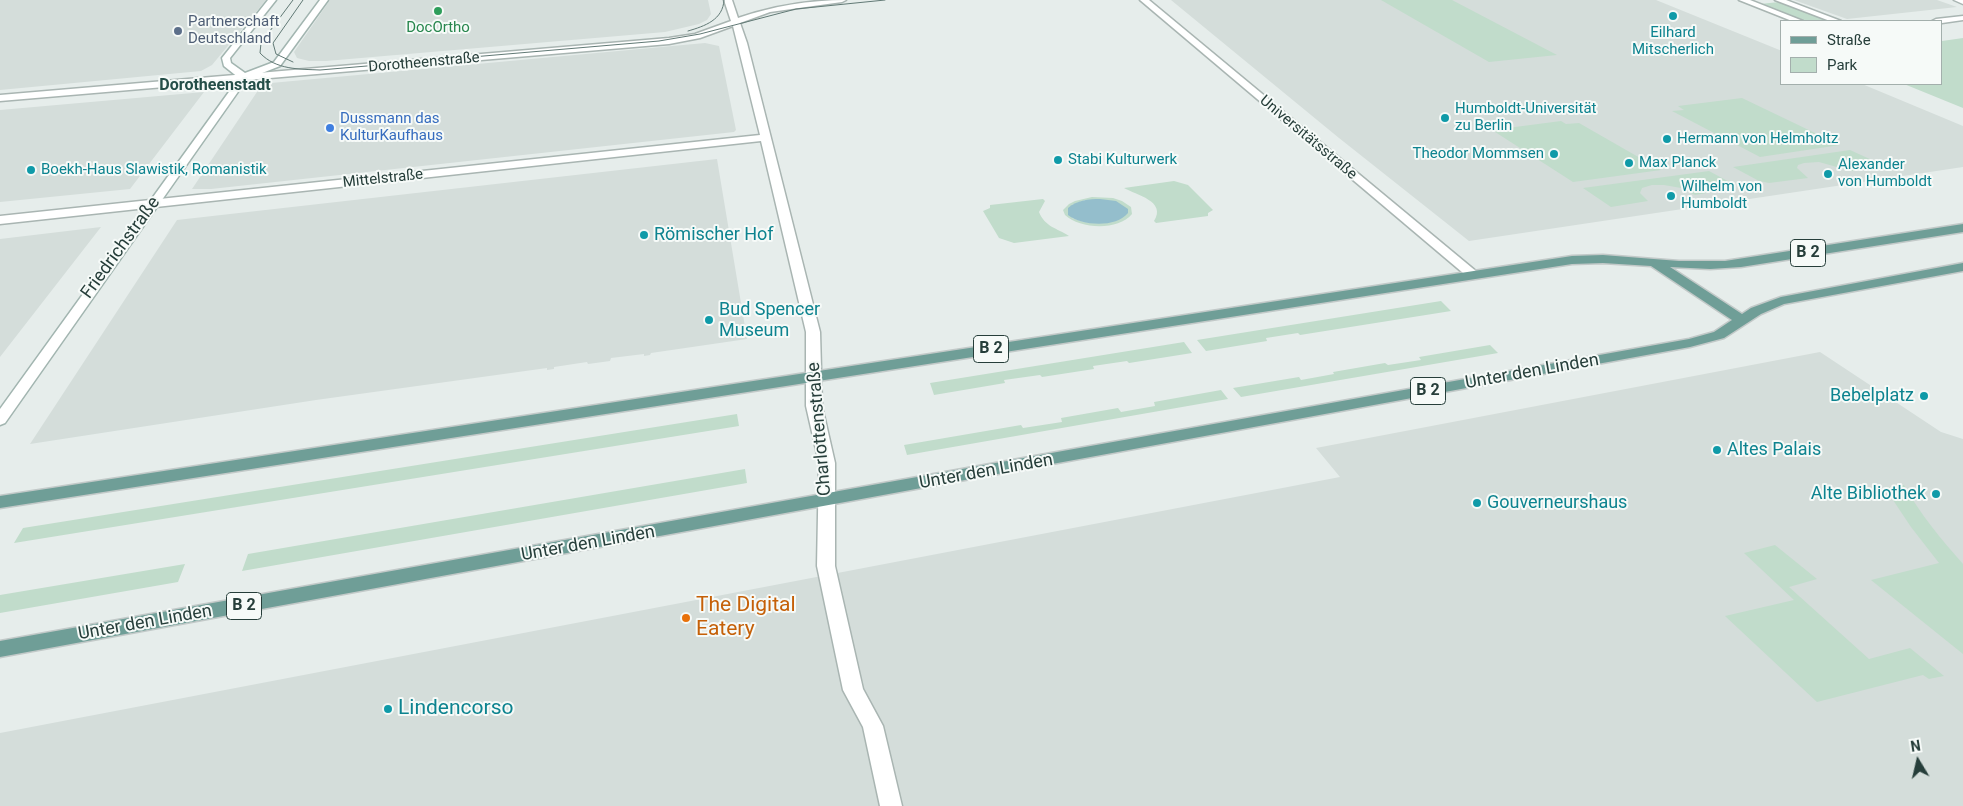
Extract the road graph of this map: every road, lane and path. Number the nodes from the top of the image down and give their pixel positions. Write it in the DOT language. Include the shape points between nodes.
graph roads {
  1 [pos="272,0"];
  2 [pos="324,0"];
  3 [pos="728,0"];
  4 [pos="842,0"];
  5 [pos="1144,0"];
  6 [pos="1743,0"];
  7 [pos="1779,0"];
  8 [pos="1958,0"];
  9 [pos="1963,2"];
  10 [pos="1963,18"];
  11 [pos="1796,20"];
  12 [pos="1834,20"];
  13 [pos="1943,20"];
  14 [pos="736,22"];
  15 [pos="244,77"];
  16 [pos="0,98"];
  17 [pos="766,137"];
  18 [pos="153,204"];
  19 [pos="0,220"];
  20 [pos="1963,228"];
  21 [pos="1653,262"];
  22 [pos="1963,268"];
  23 [pos="1473,275"];
  24 [pos="1741,320"];
  25 [pos="814,376"];
  26 [pos="0,420"];
  27 [pos="826,501"];
  28 [pos="0,502"];
  29 [pos="0,649"];
  30 [pos="891,806"];
  1 -- 15 [label="street" via="226,58 227,64"];
  2 -- 15 [label="street" via="277,64"];
  3 -- 14 [label="street, Charlottenstraße"];
  4 -- 14 [label="street, Dorotheenstraße" via="779,7"];
  5 -- 23 [label="street, Universitätsstraße"];
  6 -- 11 [label="street"];
  7 -- 12 [label="street"];
  8 -- 9 [label="street"];
  10 -- 13 [label="street"];
  14 -- 15 [label="street, Dorotheenstraße" via="697,36 658,43"];
  14 -- 17 [label="street, Charlottenstraße"];
  15 -- 16 [label="street, Dorotheenstraße"];
  15 -- 18 [label="street, Friedrichstraße"];
  17 -- 18 [label="street, Mittelstraße"];
  17 -- 25 [label="street, Charlottenstraße" via="813,332"];
  18 -- 19 [label="street, Mittelstraße"];
  18 -- 26 [label="street, Friedrichstraße"];
  20 -- 21 [label="main road, B 2" via="1750,262 1704,265"];
  21 -- 23 [label="main road, B 2" via="1582,259"];
  21 -- 24 [label="main road"];
  22 -- 24 [label="main road, Unter den Linden / B 2" via="1800,296 1768,306"];
  23 -- 25 [label="main road, B 2"];
  24 -- 27 [label="main road, Unter den Linden / B 2" via="1719,334 1690,343"];
  25 -- 27 [label="street, Charlottenstraße" via="814,406 827,462"];
  25 -- 28 [label="main road, B 2"];
  27 -- 29 [label="main road, Unter den Linden / B 2"];
  27 -- 30 [label="street, Charlottenstraße" via="826,566 830,588 853,690 873,726"];
}
